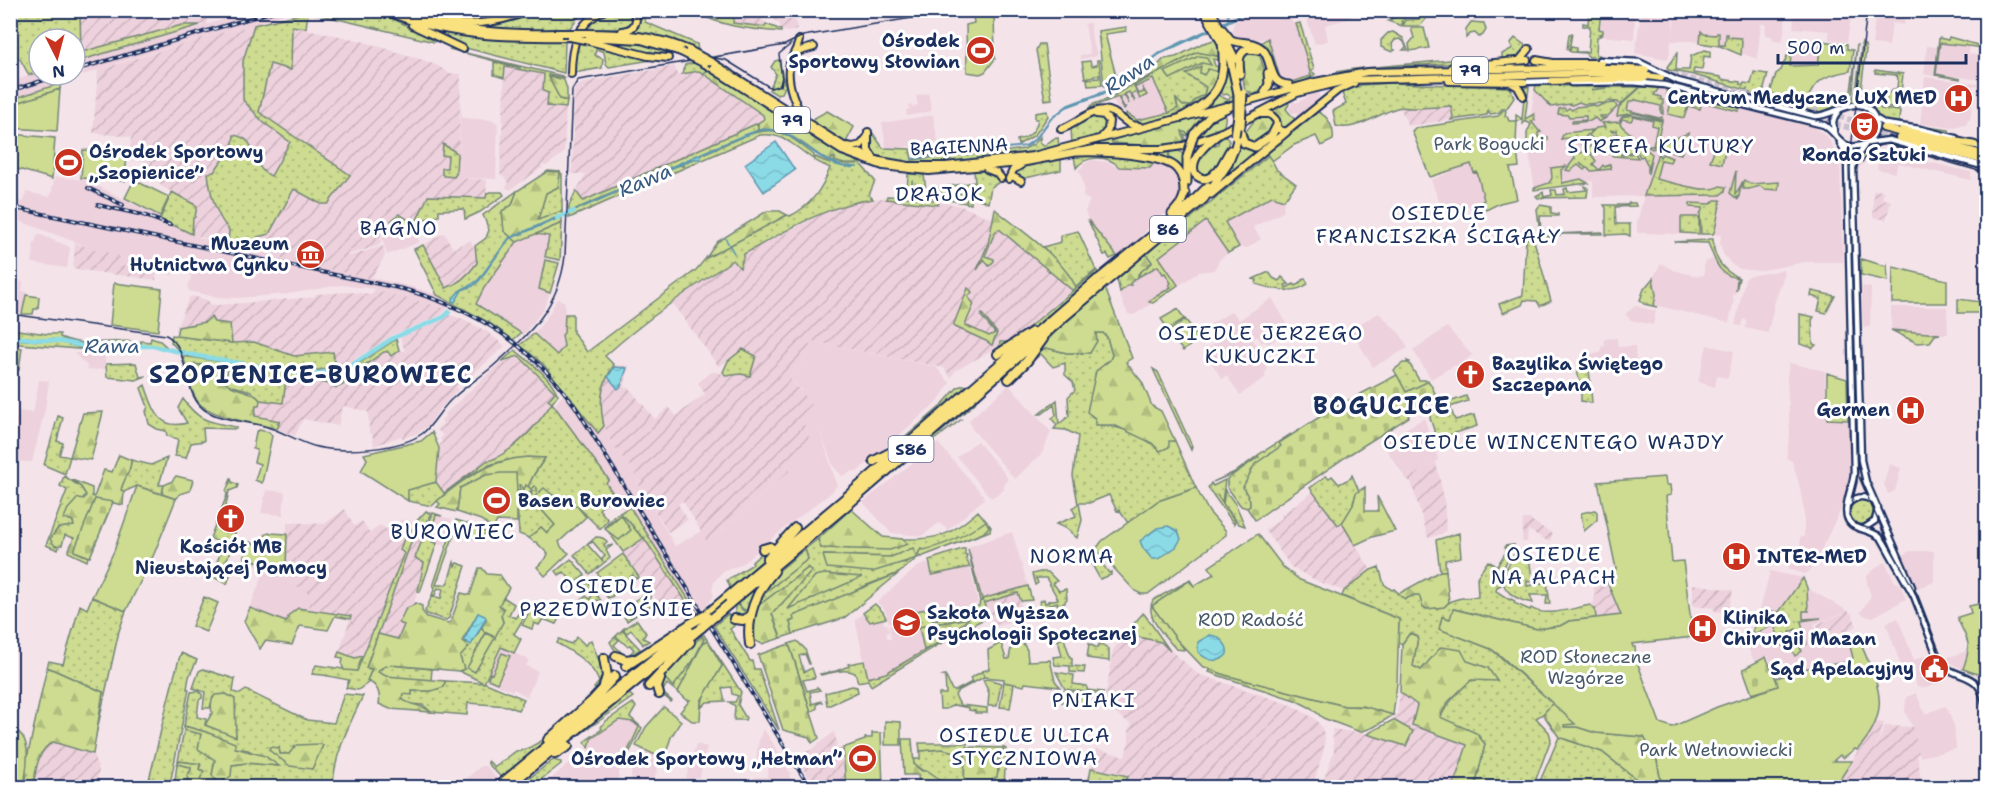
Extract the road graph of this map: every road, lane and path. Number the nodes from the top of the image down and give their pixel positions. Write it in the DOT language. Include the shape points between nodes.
graph roads {
  1 [pos="383,10"];
  2 [pos="394,10"];
  3 [pos="531,10"];
  4 [pos="605,10"];
  5 [pos="632,10"];
  6 [pos="1209,13"];
  7 [pos="398,17"];
  8 [pos="423,20"];
  9 [pos="612,33"];
  10 [pos="560,35"];
  11 [pos="1222,35"];
  12 [pos="585,37"];
  13 [pos="799,40"];
  14 [pos="814,47"];
  15 [pos="463,49"];
  16 [pos="1529,49"];
  17 [pos="793,56"];
  18 [pos="668,58"];
  19 [pos="1527,60"];
  20 [pos="1536,60"];
  21 [pos="1518,61"];
  22 [pos="709,64"];
  23 [pos="1637,69"];
  24 [pos="1646,70"];
  25 [pos="1418,71"];
  26 [pos="571,74"];
  27 [pos="1240,74"];
  28 [pos="1351,74"];
  29 [pos="1407,78"];
  30 [pos="1367,79"];
  31 [pos="1552,81"];
  32 [pos="1510,82"];
  33 [pos="1524,82"];
  34 [pos="1289,85"];
  35 [pos="1265,92"];
  36 [pos="1241,94"];
  37 [pos="1523,96"];
  38 [pos="1233,105"];
  39 [pos="1841,108"];
  40 [pos="1198,112"];
  41 [pos="1182,117"];
  42 [pos="1248,118"];
  43 [pos="1875,118"];
  44 [pos="1151,125"];
  45 [pos="810,126"];
  46 [pos="1276,127"];
  47 [pos="1239,131"];
  48 [pos="1286,132"];
  49 [pos="1220,133"];
  50 [pos="1834,135"];
  51 [pos="1899,138"];
  52 [pos="1096,140"];
  53 [pos="1839,140"];
  54 [pos="838,144"];
  55 [pos="1866,144"];
  56 [pos="1975,145"];
  57 [pos="1986,150"];
  58 [pos="1078,152"];
  59 [pos="1986,155"];
  60 [pos="875,159"];
  61 [pos="1033,161"];
  62 [pos="1986,161"];
  63 [pos="1222,164"];
  64 [pos="980,167"];
  65 [pos="1986,167"];
  66 [pos="1001,178"];
  67 [pos="1021,181"];
  68 [pos="1184,195"];
  69 [pos="1204,199"];
  70 [pos="1153,233"];
  71 [pos="1097,280"];
  72 [pos="1061,320"];
  73 [pos="1050,325"];
  74 [pos="998,354"];
  75 [pos="1009,379"];
  76 [pos="970,394"];
  77 [pos="916,437"];
  78 [pos="874,461"];
  79 [pos="883,481"];
  80 [pos="847,501"];
  81 [pos="1847,504"];
  82 [pos="1876,505"];
  83 [pos="831,515"];
  84 [pos="795,528"];
  85 [pos="1863,529"];
  86 [pos="764,549"];
  87 [pos="772,554"];
  88 [pos="781,560"];
  89 [pos="736,590"];
  90 [pos="1914,597"];
  91 [pos="727,602"];
  92 [pos="749,616"];
  93 [pos="734,619"];
  94 [pos="695,629"];
  95 [pos="750,644"];
  96 [pos="616,656"];
  97 [pos="604,658"];
  98 [pos="637,658"];
  99 [pos="626,666"];
  100 [pos="667,667"];
  101 [pos="615,676"];
  102 [pos="649,686"];
  103 [pos="604,688"];
  104 [pos="659,694"];
  105 [pos="1986,706"];
  106 [pos="568,746"];
  107 [pos="531,764"];
  108 [pos="496,788"];
  109 [pos="506,788"];
  1 -- 7 [label="main road, BAGIENNA / 79"];
  2 -- 8 [label="main road, BAGIENNA / 79"];
  3 -- 8 [label="main road" via="470,25"];
  4 -- 26 [label="main road" via="587,21 577,35 571,52"];
  5 -- 9 [label="main road" via="636,18 633,26"];
  6 -- 11 [label="highway, 86"];
  7 -- 10 [label="main road, BAGIENNA / 79" via="468,35"];
  7 -- 15 [label="main road"];
  8 -- 10 [label="main road, BAGIENNA / 79" via="464,30"];
  9 -- 12 [label="main road, BAGIENNA / 79"];
  9 -- 22 [label="main road, BAGIENNA / 79, bridge" via="652,37 689,50"];
  10 -- 12 [label="main road, BAGIENNA / 79, bridge"];
  10 -- 12 [label="main road, BAGIENNA / 79, bridge"];
  11 -- 27 [label="highway, 86"];
  11 -- 34 [label="highway" via="1261,48 1274,79"];
  11 -- 36 [label="highway, 86"];
  11 -- 41 [label="highway" via="1224,69 1216,91 1202,106"];
  12 -- 18 [label="main road"];
  12 -- 22 [label="main road, BAGIENNA / 79, bridge" via="655,43"];
  13 -- 17 [label="main road"];
  14 -- 17 [label="main road"];
  16 -- 21 [label="main road"];
  17 -- 45 [label="main road" via="789,70 794,100"];
  19 -- 20 [label="main road"];
  19 -- 21 [label="main road"];
  20 -- 23 [label="main road" via="1616,64"];
  20 -- 39 [label="main road" via="1635,61 1678,81 1792,111 1820,116"];
  21 -- 25 [label="main road"];
  22 -- 45 [label="main road, BAGIENNA / 79"];
  22 -- 64 [label="main road, BAGIENNA / 79" via="830,145 860,159 916,171"];
  23 -- 24 [label="main road, 79"];
  23 -- 25 [label="main road, 79"];
  25 -- 28 [label="main road, 79"];
  27 -- 35 [label="highway" via="1242,52 1251,48 1259,51 1269,77"];
  27 -- 36 [label="highway, 86"];
  28 -- 34 [label="main road, 79"];
  28 -- 38 [label="main road, 79"];
  29 -- 30 [label="main road, 79"];
  29 -- 31 [label="main road, 79" via="1599,73 1661,78"];
  29 -- 32 [label="main road"];
  30 -- 42 [label="main road, 79" via="1296,93"];
  30 -- 48 [label="main road" via="1338,90"];
  31 -- 33 [label="main road"];
  31 -- 50 [label="main road" via="1664,85 1824,125"];
  32 -- 33 [label="main road"];
  32 -- 37 [label="main road"];
  34 -- 35 [label="main road, 79"];
  35 -- 40 [label="main road, 79"];
  36 -- 47 [label="highway, 86, bridge"];
  36 -- 47 [label="highway, 86, bridge"];
  38 -- 40 [label="main road, BAGIENNA"];
  38 -- 68 [label="highway, bridge" via="1209,116 1194,134 1187,158"];
  39 -- 43 [label="main road" via="1861,105"];
  39 -- 50 [label="main road" via="1833,119"];
  40 -- 41 [label="main road, BAGIENNA / 79"];
  41 -- 44 [label="main road, BAGIENNA / 79"];
  42 -- 46 [label="main road" via="1268,114 1275,118"];
  42 -- 49 [label="main road, 79"];
  43 -- 55 [label="main road" via="1875,131"];
  43 -- 56 [label="main road" via="1885,124 1920,129"];
  44 -- 52 [label="main road, BAGIENNA / 79"];
  44 -- 52 [label="main road" via="1131,125 1105,111 1095,112 1062,127 1102,114 1109,128"];
  45 -- 54 [label="main road, BAGIENNA / 79"];
  46 -- 47 [label="highway" via="1272,135 1255,147 1244,143"];
  46 -- 48 [label="main road"];
  47 -- 63 [label="highway, 86"];
  47 -- 69 [label="highway, 86" via="1228,164"];
  48 -- 69 [label="highway"];
  49 -- 58 [label="main road, BAGIENNA / 79" via="1174,148"];
  49 -- 63 [label="highway" via="1195,159 1193,170 1208,179"];
  50 -- 53 [label="main road"];
  51 -- 62 [label="main road"];
  52 -- 60 [label="main road, BAGIENNA / 79" via="1033,156 956,165 916,166"];
  53 -- 55 [label="main road" via="1851,147"];
  53 -- 81 [label="main road" via="1847,159 1854,464"];
  54 -- 60 [label="main road, BAGIENNA / 79"];
  54 -- 60 [label="main road" via="858,147 868,134 868,150"];
  55 -- 65 [label="main road" via="1889,140"];
  55 -- 82 [label="main road" via="1853,168 1860,444 1863,471"];
  56 -- 57 [label="main road"];
  56 -- 59 [label="main road" via="1882,128"];
  58 -- 61 [label="main road, BAGIENNA / 79"];
  58 -- 68 [label="highway" via="1167,161 1182,176"];
  61 -- 64 [label="main road, BAGIENNA / 79"];
  61 -- 67 [label="main road" via="1015,168 1011,178"];
  63 -- 70 [label="highway, 86" via="1199,196"];
  64 -- 66 [label="main road"];
  68 -- 70 [label="highway"];
  69 -- 72 [label="highway, 86"];
  70 -- 71 [label="highway, 86"];
  71 -- 73 [label="highway, S86"];
  72 -- 73 [label="highway, S86"];
  73 -- 74 [label="highway"];
  73 -- 75 [label="highway" via="1027,361"];
  73 -- 76 [label="highway, S86"];
  76 -- 77 [label="highway, S86"];
  76 -- 80 [label="highway, S86"];
  77 -- 78 [label="highway"];
  77 -- 80 [label="highway, S86"];
  79 -- 80 [label="highway"];
  80 -- 83 [label="highway, S86"];
  81 -- 82 [label="main road" via="1859,497"];
  81 -- 85 [label="main road" via="1848,521"];
  82 -- 85 [label="main road" via="1875,521"];
  82 -- 85 [label="main road" via="1914,596 1884,542"];
  83 -- 88 [label="highway, S86"];
  83 -- 89 [label="highway, S86"];
  84 -- 87 [label="highway"];
  86 -- 87 [label="highway" via="770,547"];
  87 -- 89 [label="highway"];
  88 -- 91 [label="highway, S86"];
  88 -- 92 [label="highway"];
  89 -- 91 [label="highway, S86"];
  90 -- 105 [label="main road" via="1939,662 1975,681"];
  91 -- 94 [label="highway, S86, bridge"];
  91 -- 94 [label="highway, S86, bridge" via="706,615"];
  92 -- 93 [label="highway"];
  92 -- 95 [label="highway"];
  94 -- 98 [label="highway"];
  94 -- 100 [label="highway"];
  94 -- 107 [label="highway, S86"];
  96 -- 98 [label="highway" via="626,660"];
  97 -- 103 [label="highway"];
  98 -- 99 [label="highway"];
  100 -- 102 [label="highway"];
  100 -- 104 [label="highway" via="657,686"];
  101 -- 103 [label="highway"];
  103 -- 107 [label="highway" via="537,751"];
  106 -- 107 [label="highway"];
  107 -- 108 [label="highway, S86"];
  107 -- 109 [label="highway, S86"];
}
